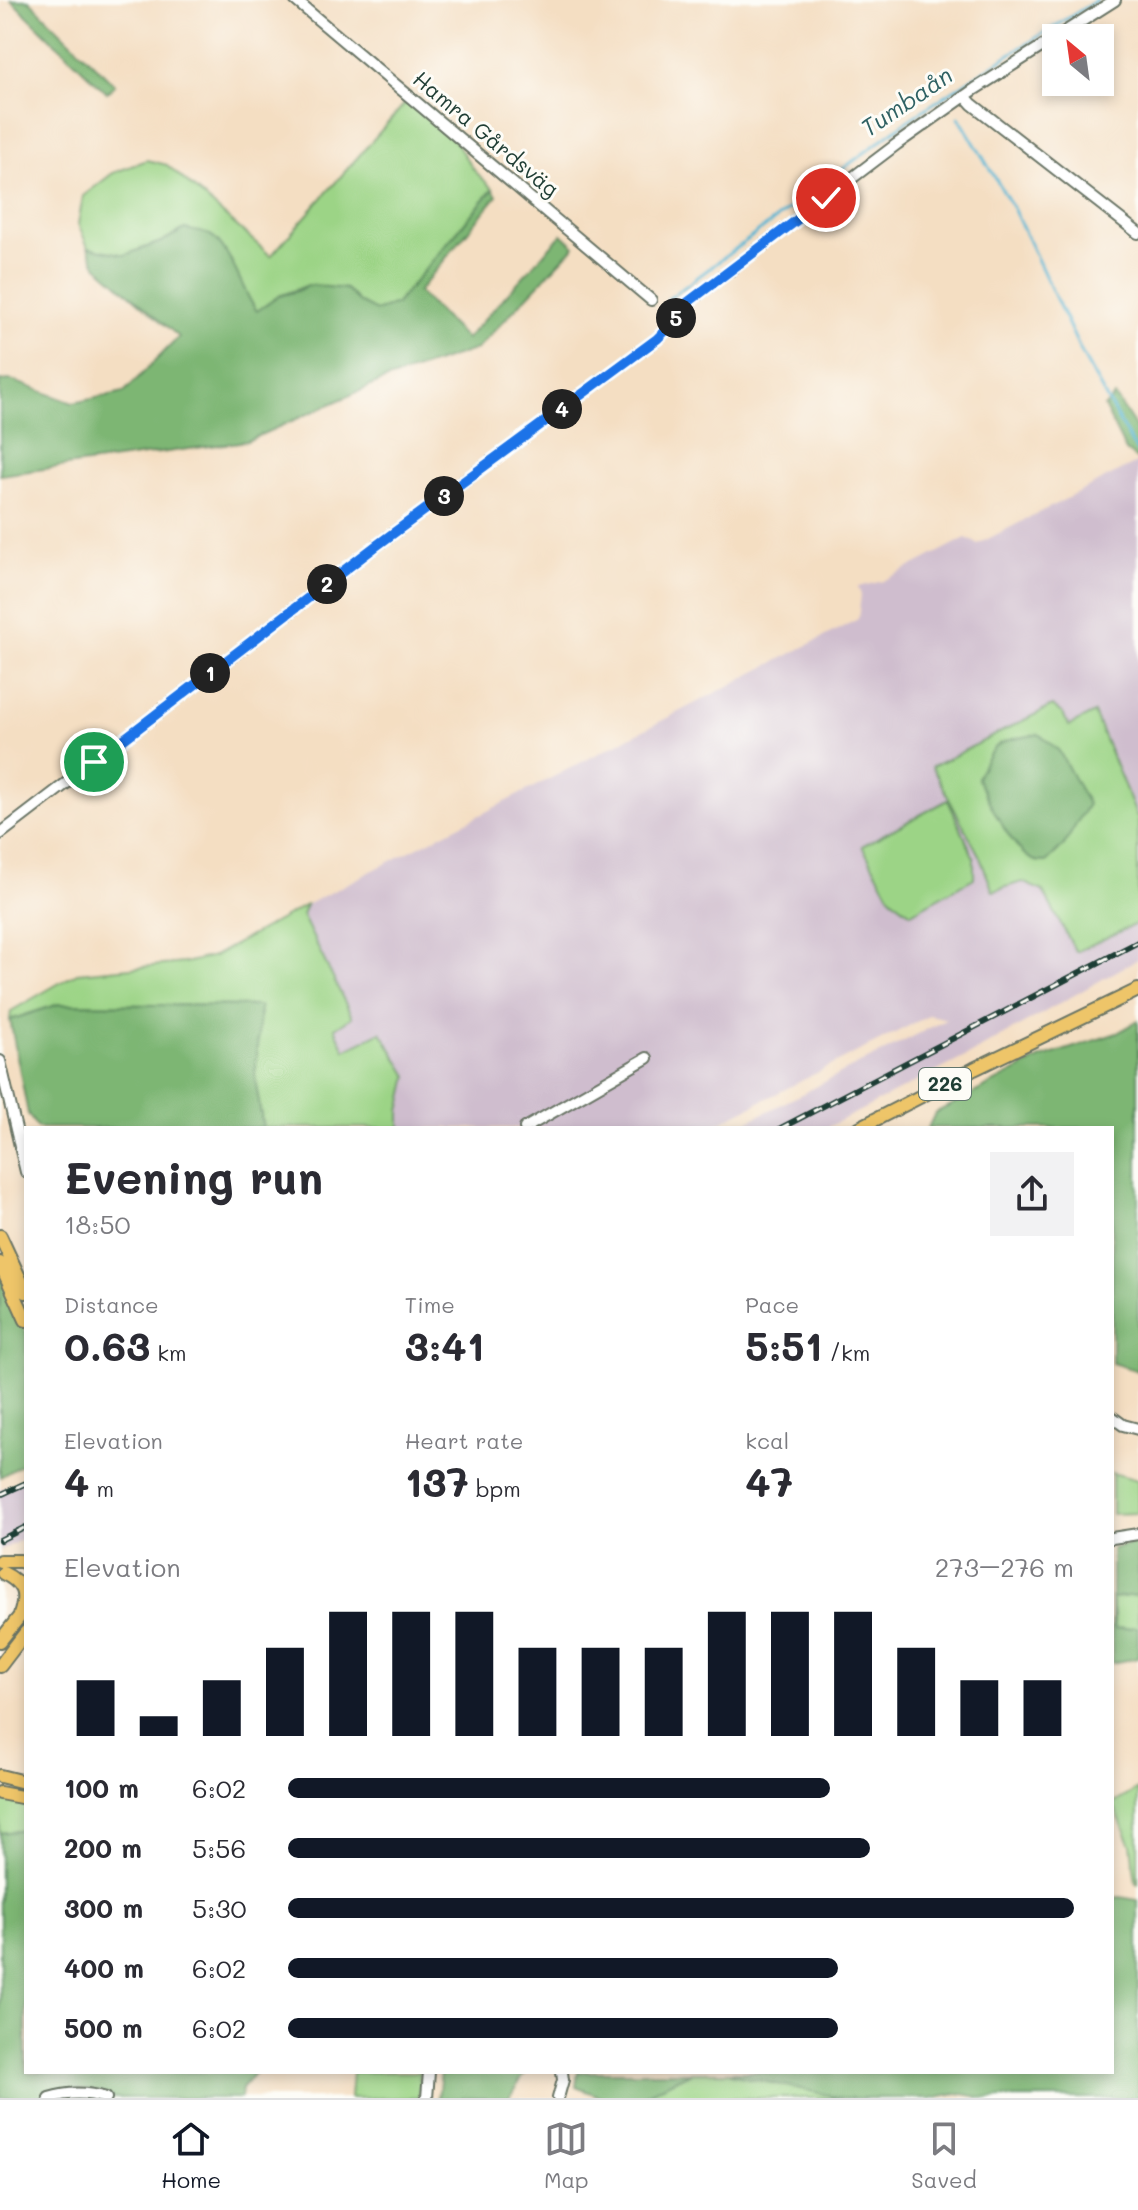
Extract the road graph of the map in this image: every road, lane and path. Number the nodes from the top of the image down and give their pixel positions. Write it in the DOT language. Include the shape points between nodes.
graph roads {
  1 [pos="295,0"];
  2 [pos="1115,0"];
  3 [pos="965,96"];
  4 [pos="1138,233"];
  5 [pos="651,300"];
  6 [pos="0,834"];
  7 [pos="1138,990"];
  8 [pos="647,1058"];
  9 [pos="0,1061"];
  10 [pos="528,1126"];
  11 [pos="863,1126"];
  12 [pos="24,1163"];
  13 [pos="0,1236"];
  14 [pos="0,1263"];
  15 [pos="24,1288"];
  16 [pos="24,1316"];
  17 [pos="1114,1418"];
  18 [pos="1138,1429"];
  19 [pos="1138,1534"];
  20 [pos="1114,1538"];
  21 [pos="24,1561"];
  22 [pos="1,1570"];
  23 [pos="24,1577"];
  24 [pos="23,1612"];
  25 [pos="24,1635"];
  26 [pos="0,1641"];
  27 [pos="0,1666"];
  28 [pos="0,1774"];
  29 [pos="24,1779"];
  30 [pos="0,1791"];
  31 [pos="24,1792"];
  32 [pos="24,1797"];
  33 [pos="429,2074"];
  34 [pos="49,2098"];
  35 [pos="106,2098"];
  36 [pos="427,2098"];
  1 -- 5 [label="street, Hamra Gårdsväg"];
  2 -- 3 [label="street"];
  3 -- 4 [label="street"];
  3 -- 6 [label="street" via="683,306 657,339"];
  7 -- 11 [label="main road, 226"];
  8 -- 10 [label="street"];
  9 -- 12 [label="street"];
  13 -- 15 [label="main road"];
  14 -- 16 [label="main road"];
  17 -- 18 [label="street"];
  19 -- 20 [label="street"];
  21 -- 22 [label="main road"];
  22 -- 23 [label="main road"];
  22 -- 24 [label="main road" via="24,1593"];
  24 -- 26 [label="main road"];
  25 -- 27 [label="main road"];
  28 -- 29 [label="main road"];
  30 -- 31 [label="main road"];
  30 -- 32 [label="main road"];
  33 -- 36 [label="street"];
  34 -- 35 [label="street" via="71,2093"];
}
